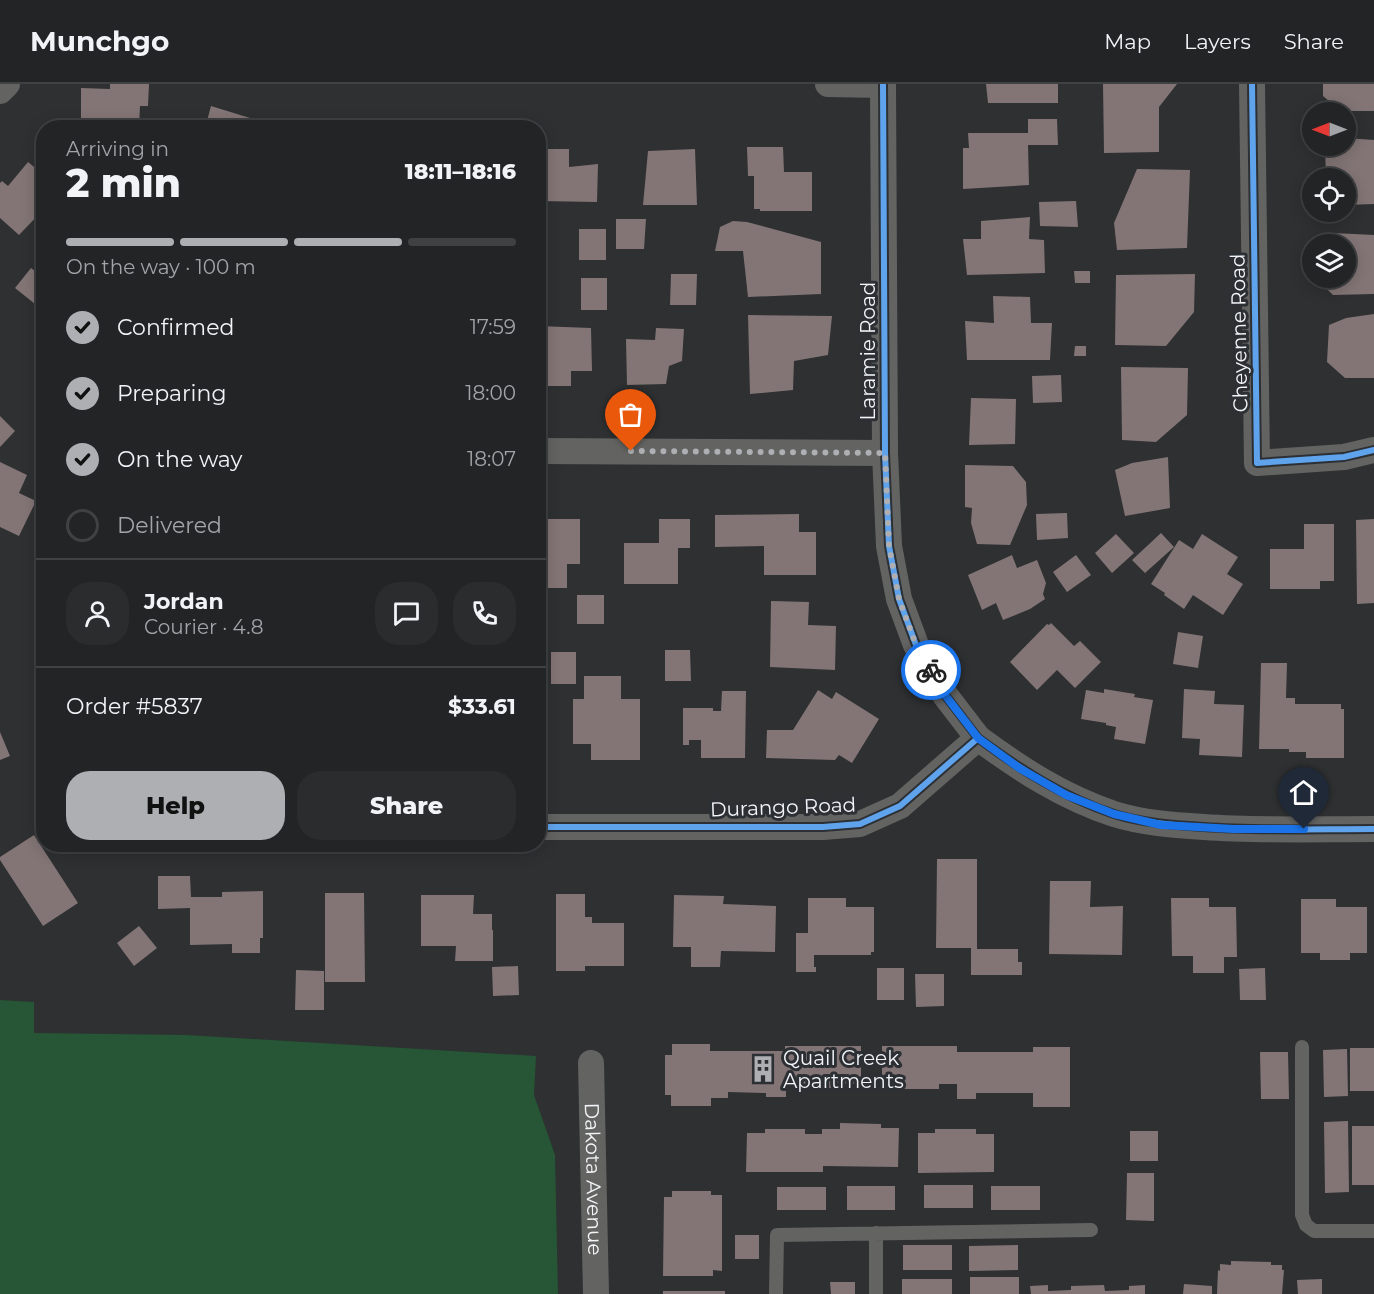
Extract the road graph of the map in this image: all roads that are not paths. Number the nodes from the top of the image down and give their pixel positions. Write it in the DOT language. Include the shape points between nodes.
graph roads {
  1 [pos="7,84"];
  2 [pos="828,84"];
  3 [pos="1252,84"];
  4 [pos="883,85"];
  5 [pos="0,91"];
  6 [pos="1374,450"];
  7 [pos="546,451"];
  8 [pos="885,453"];
  9 [pos="978,738"];
  10 [pos="546,827"];
  11 [pos="1374,829"];
  12 [pos="1302,1047"];
  13 [pos="591,1063"];
  14 [pos="1091,1230"];
  15 [pos="1374,1232"];
  16 [pos="876,1233"];
  17 [pos="596,1294"];
  18 [pos="776,1294"];
  19 [pos="876,1294"];
  1 -- 5 [label="street"];
  2 -- 4 [label="street"];
  3 -- 6 [label="street, Cheyenne Road" via="1257,463 1344,458"];
  4 -- 8 [label="street, Laramie Road"];
  7 -- 8 [label="street"];
  8 -- 9 [label="street, Laramie Road" via="889,546 899,599 916,645 945,695"];
  9 -- 10 [label="street, Durango Road" via="900,806 860,824"];
  9 -- 11 [label="street" via="1066,795 1114,814 1161,825"];
  12 -- 15 [label="lane" via="1302,1215 1306,1226 1314,1231"];
  13 -- 17 [label="street, Dakota Avenue"];
  14 -- 16 [label="lane"];
  16 -- 18 [label="lane" via="777,1235"];
  16 -- 19 [label="lane"];
}
